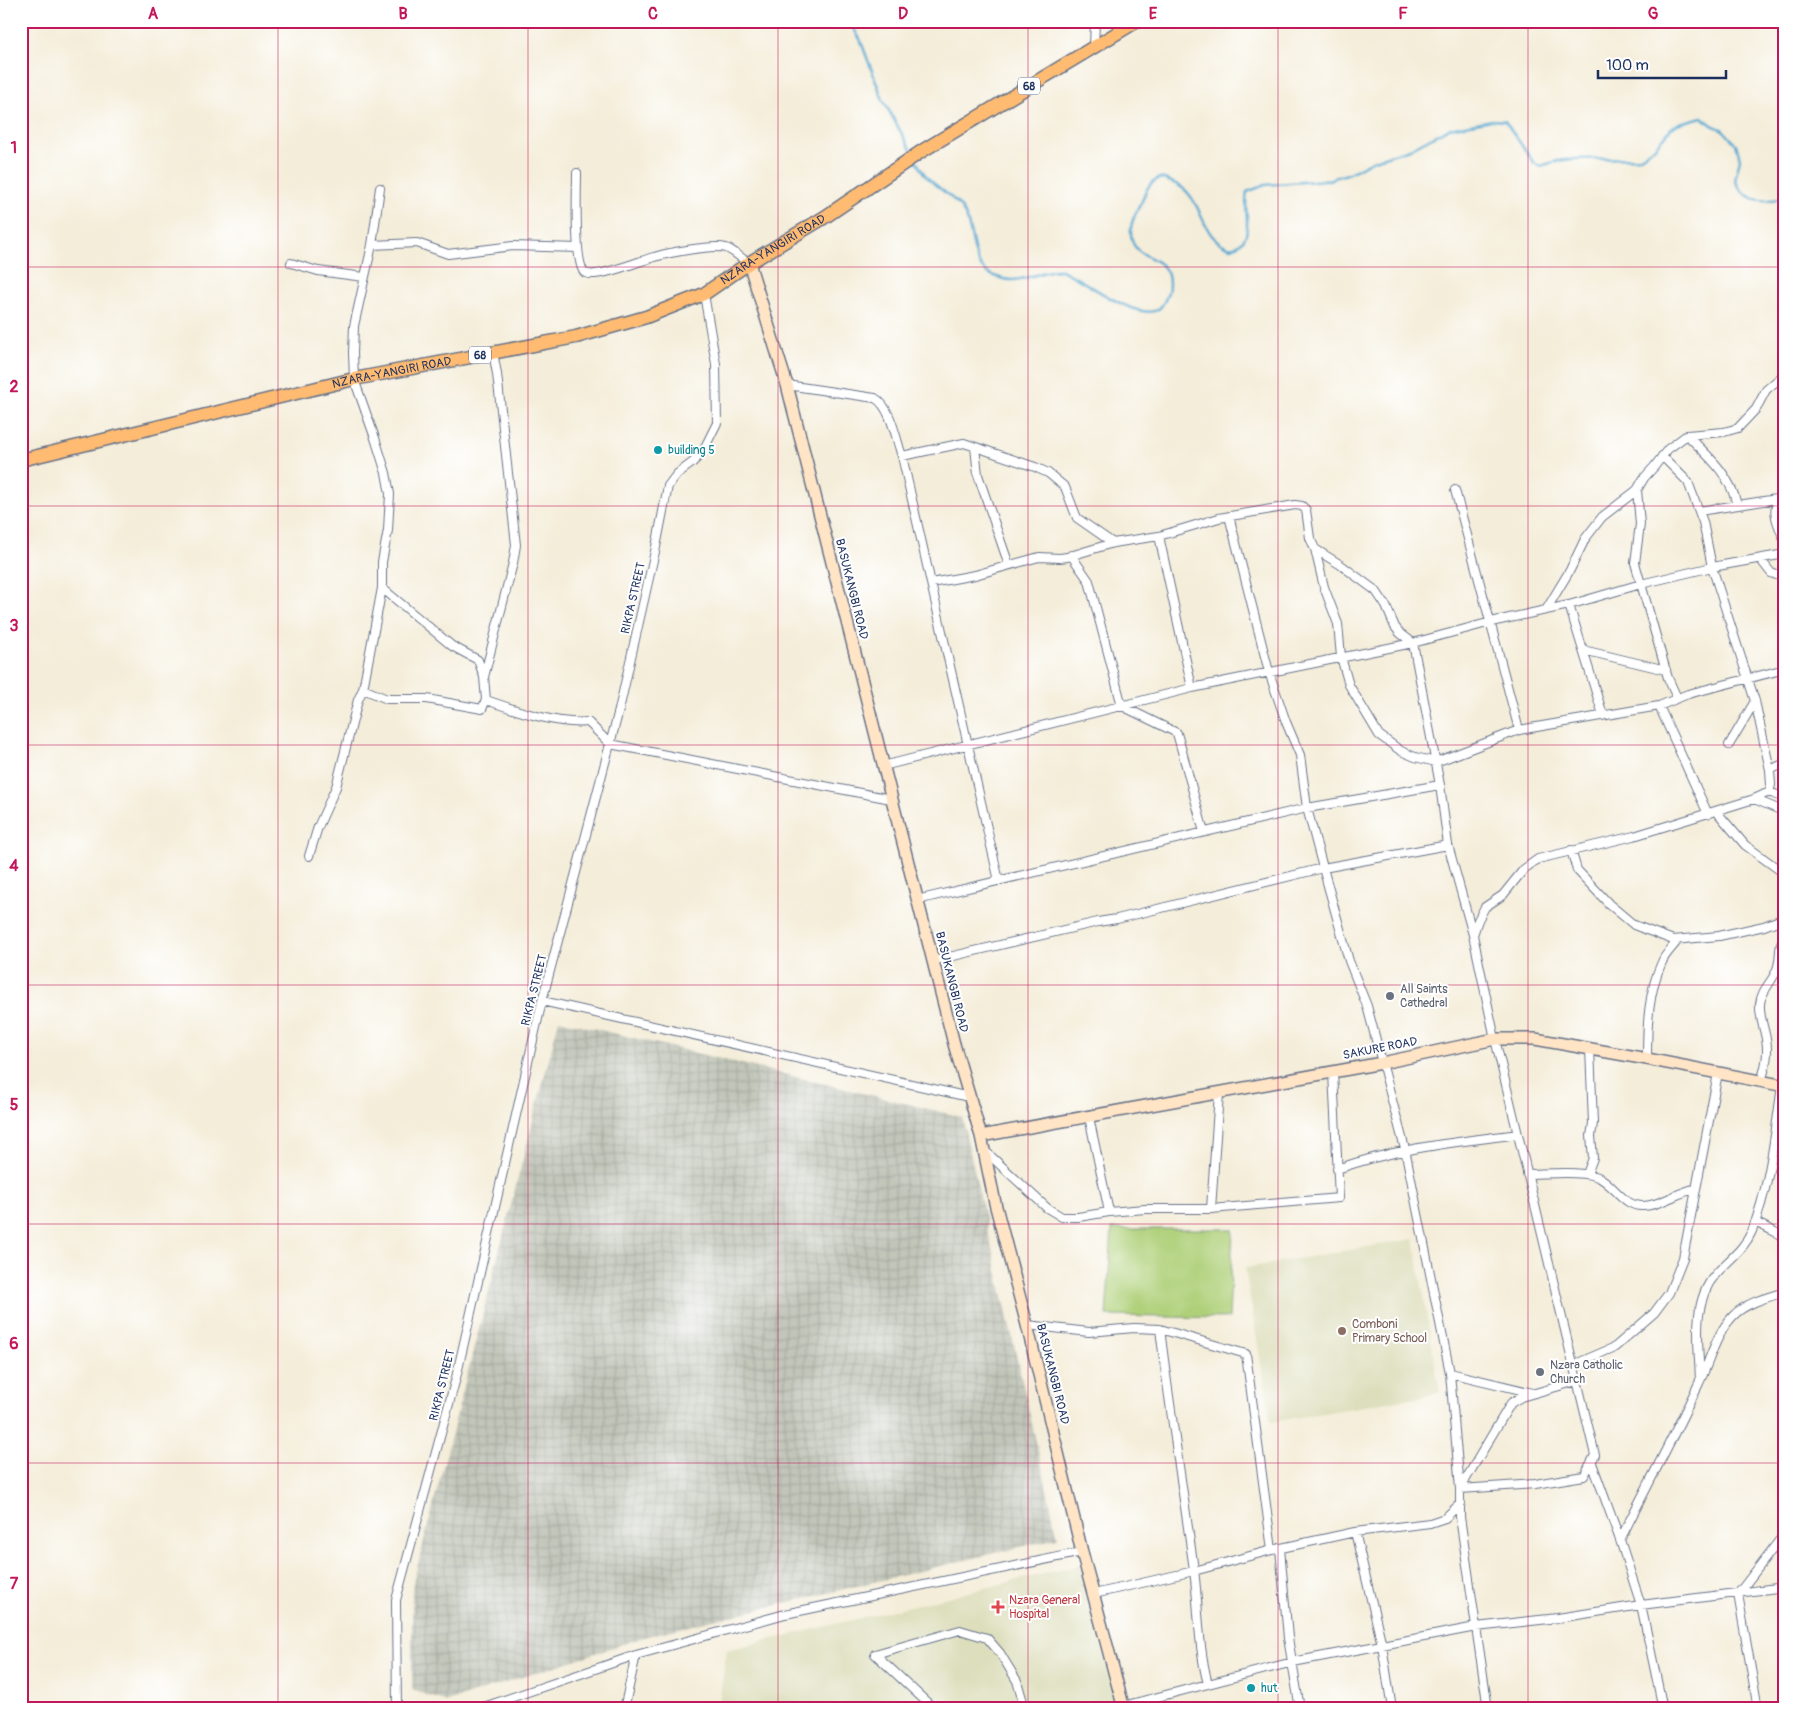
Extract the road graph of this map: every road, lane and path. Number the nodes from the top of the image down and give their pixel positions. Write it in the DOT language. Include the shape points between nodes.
graph roads {
  1 [pos="1095,21"];
  2 [pos="1137,21"];
  3 [pos="1094,47"];
  4 [pos="577,172"];
  5 [pos="380,188"];
  6 [pos="372,245"];
  7 [pos="578,248"];
  8 [pos="291,263"];
  9 [pos="748,263"];
  10 [pos="364,277"];
  11 [pos="704,294"];
  12 [pos="493,352"];
  13 [pos="1780,378"];
  14 [pos="354,379"];
  15 [pos="787,385"];
  16 [pos="1687,434"];
  17 [pos="975,447"];
  18 [pos="902,456"];
  19 [pos="1662,456"];
  20 [pos="21,460"];
  21 [pos="1455,490"];
  22 [pos="1637,490"];
  23 [pos="1785,492"];
  24 [pos="1777,499"];
  25 [pos="1737,505"];
  26 [pos="1699,511"];
  27 [pos="1229,516"];
  28 [pos="1159,536"];
  29 [pos="1785,542"];
  30 [pos="1113,543"];
  31 [pos="1315,549"];
  32 [pos="1785,554"];
  33 [pos="1071,556"];
  34 [pos="1761,560"];
  35 [pos="1009,565"];
  36 [pos="1712,567"];
  37 [pos="1785,578"];
  38 [pos="931,583"];
  39 [pos="1642,584"];
  40 [pos="382,588"];
  41 [pos="1569,606"];
  42 [pos="1546,610"];
  43 [pos="1491,622"];
  44 [pos="1413,643"];
  45 [pos="1583,650"];
  46 [pos="1341,657"];
  47 [pos="1785,669"];
  48 [pos="1666,670"];
  49 [pos="1269,672"];
  50 [pos="484,677"];
  51 [pos="1748,678"];
  52 [pos="1192,688"];
  53 [pos="363,689"];
  54 [pos="1677,698"];
  55 [pos="486,700"];
  56 [pos="1755,701"];
  57 [pos="1122,706"];
  58 [pos="1659,706"];
  59 [pos="1603,715"];
  60 [pos="1519,730"];
  61 [pos="610,744"];
  62 [pos="969,744"];
  63 [pos="1729,745"];
  64 [pos="1436,762"];
  65 [pos="1785,763"];
  66 [pos="883,766"];
  67 [pos="1770,770"];
  68 [pos="1440,785"];
  69 [pos="1769,792"];
  70 [pos="1785,798"];
  71 [pos="891,799"];
  72 [pos="1754,800"];
  73 [pos="1307,808"];
  74 [pos="1716,811"];
  75 [pos="1785,812"];
  76 [pos="1708,814"];
  77 [pos="1204,832"];
  78 [pos="1448,845"];
  79 [pos="1571,850"];
  80 [pos="309,856"];
  81 [pos="1322,868"];
  82 [pos="1785,874"];
  83 [pos="999,881"];
  84 [pos="917,900"];
  85 [pos="1785,918"];
  86 [pos="1473,935"];
  87 [pos="1785,936"];
  88 [pos="1678,940"];
  89 [pos="932,961"];
  90 [pos="542,1001"];
  91 [pos="1495,1039"];
  92 [pos="1590,1048"];
  93 [pos="1647,1059"];
  94 [pos="1382,1063"];
  95 [pos="1334,1072"];
  96 [pos="1718,1073"];
  97 [pos="1761,1081"];
  98 [pos="1784,1086"];
  99 [pos="1219,1093"];
  100 [pos="969,1097"];
  101 [pos="1089,1117"];
  102 [pos="1518,1134"];
  103 [pos="981,1136"];
  104 [pos="1405,1149"];
  105 [pos="984,1150"];
  106 [pos="1337,1169"];
  107 [pos="1527,1174"];
  108 [pos="1587,1174"];
  109 [pos="1695,1189"];
  110 [pos="1211,1209"];
  111 [pos="1109,1212"];
  112 [pos="1755,1222"];
  113 [pos="1785,1238"];
  114 [pos="1785,1292"];
  115 [pos="1027,1325"];
  116 [pos="1160,1329"];
  117 [pos="1573,1365"];
  118 [pos="1450,1373"];
  119 [pos="1577,1381"];
  120 [pos="1700,1381"];
  121 [pos="1534,1393"];
  122 [pos="1592,1463"];
  123 [pos="1460,1489"];
  124 [pos="1461,1503"];
  125 [pos="1355,1532"];
  126 [pos="1785,1533"];
  127 [pos="1620,1540"];
  128 [pos="1276,1549"];
  129 [pos="1082,1552"];
  130 [pos="1194,1571"];
  131 [pos="1785,1587"];
  132 [pos="1094,1594"];
  133 [pos="1738,1594"];
  134 [pos="1641,1605"];
  135 [pos="1476,1627"];
  136 [pos="1382,1645"];
  137 [pos="636,1655"];
  138 [pos="1292,1662"];
  139 [pos="1208,1684"];
  140 [pos="1123,1707"];
  141 [pos="397,1709"];
  142 [pos="478,1709"];
  143 [pos="624,1709"];
  144 [pos="934,1709"];
  145 [pos="1025,1709"];
  146 [pos="1300,1709"];
  147 [pos="1392,1709"];
  148 [pos="1488,1709"];
  149 [pos="1663,1709"];
  150 [pos="1758,1709"];
  1 -- 3 [label="street"];
  2 -- 3 [label="main road, 68"];
  3 -- 9 [label="main road, NZARA-YANGIRI ROAD / 68" via="922,151 825,217"];
  4 -- 7 [label="street"];
  5 -- 6 [label="street"];
  6 -- 7 [label="street" via="417,243 448,254 513,246"];
  6 -- 10 [label="street"];
  7 -- 9 [label="street" via="582,268 588,274 655,256 706,248 726,248"];
  8 -- 10 [label="street" via="323,272"];
  9 -- 11 [label="main road, NZARA-YANGIRI ROAD / 68"];
  9 -- 15 [label="street, BASUKANGBI ROAD"];
  10 -- 14 [label="street" via="354,326"];
  11 -- 12 [label="main road, NZARA-YANGIRI ROAD / 68" via="646,317 585,334"];
  11 -- 61 [label="street, RIKPA STREET" via="716,364 717,423 702,452 676,474 668,486"];
  12 -- 14 [label="main road, NZARA-YANGIRI ROAD / 68"];
  12 -- 50 [label="street" via="516,545"];
  13 -- 16 [label="street" via="1766,390 1756,410 1738,428"];
  14 -- 20 [label="main road, NZARA-YANGIRI ROAD / 68"];
  14 -- 40 [label="street" via="378,446 390,494"];
  15 -- 18 [label="street" via="875,398 888,414"];
  15 -- 66 [label="street, BASUKANGBI ROAD"];
  16 -- 19 [label="street"];
  16 -- 25 [label="street" via="1730,483"];
  17 -- 18 [label="street" via="957,444"];
  17 -- 30 [label="street" via="1048,473 1064,487 1077,518"];
  17 -- 35 [label="street" via="978,475"];
  18 -- 38 [label="street"];
  19 -- 22 [label="street"];
  19 -- 26 [label="street" via="1688,482"];
  21 -- 43 [label="street"];
  22 -- 39 [label="street" via="1640,524 1635,563"];
  22 -- 42 [label="street" via="1602,516 1585,539"];
  23 -- 24 [label="street"];
  24 -- 25 [label="street"];
  24 -- 29 [label="street" via="1775,509"];
  25 -- 26 [label="street"];
  26 -- 36 [label="street"];
  27 -- 28 [label="street"];
  27 -- 31 [label="street" via="1302,506 1306,510"];
  27 -- 49 [label="street"];
  28 -- 30 [label="street"];
  28 -- 52 [label="street"];
  30 -- 33 [label="street"];
  31 -- 44 [label="street" via="1376,591 1395,627"];
  31 -- 46 [label="street" via="1324,587 1338,624"];
  32 -- 34 [label="street"];
  33 -- 35 [label="street" via="1039,557"];
  33 -- 57 [label="street" via="1089,581"];
  34 -- 36 [label="street"];
  34 -- 37 [label="street" via="1771,574"];
  35 -- 38 [label="street"];
  36 -- 39 [label="street"];
  36 -- 51 [label="street"];
  38 -- 62 [label="street"];
  39 -- 41 [label="street"];
  39 -- 48 [label="street"];
  40 -- 50 [label="street" via="452,646 478,660"];
  40 -- 53 [label="street"];
  41 -- 42 [label="street"];
  41 -- 45 [label="street"];
  42 -- 43 [label="street"];
  43 -- 44 [label="street"];
  43 -- 60 [label="street"];
  44 -- 46 [label="street"];
  44 -- 64 [label="street"];
  45 -- 48 [label="street"];
  45 -- 59 [label="street"];
  46 -- 49 [label="street"];
  46 -- 64 [label="street" via="1349,685 1379,735 1401,751"];
  47 -- 51 [label="street"];
  48 -- 54 [label="street"];
  49 -- 52 [label="street"];
  49 -- 73 [label="street" via="1300,755"];
  50 -- 55 [label="street"];
  51 -- 54 [label="street"];
  51 -- 56 [label="street"];
  52 -- 57 [label="street"];
  53 -- 55 [label="street" via="387,699 427,698 482,709"];
  53 -- 80 [label="street" via="336,788 318,826"];
  54 -- 58 [label="street"];
  55 -- 61 [label="street" via="518,711 575,723 588,722"];
  56 -- 63 [label="street"];
  56 -- 67 [label="street"];
  57 -- 62 [label="street"];
  57 -- 77 [label="street" via="1178,733"];
  58 -- 59 [label="street"];
  58 -- 76 [label="street"];
  59 -- 60 [label="street"];
  60 -- 64 [label="street"];
  61 -- 71 [label="street"];
  61 -- 90 [label="street, RIKPA STREET"];
  62 -- 66 [label="street"];
  62 -- 83 [label="street"];
  64 -- 68 [label="street"];
  65 -- 67 [label="street"];
  66 -- 71 [label="street, BASUKANGBI ROAD"];
  67 -- 69 [label="street"];
  68 -- 73 [label="street"];
  68 -- 78 [label="street"];
  69 -- 70 [label="street"];
  69 -- 72 [label="street"];
  71 -- 84 [label="street, BASUKANGBI ROAD"];
  72 -- 74 [label="street"];
  72 -- 75 [label="street"];
  73 -- 77 [label="street"];
  73 -- 81 [label="street"];
  74 -- 76 [label="street"];
  74 -- 82 [label="street" via="1745,845"];
  76 -- 79 [label="street"];
  77 -- 83 [label="street"];
  78 -- 81 [label="street"];
  78 -- 86 [label="street"];
  79 -- 86 [label="street" via="1538,859 1524,869 1503,894 1485,907"];
  79 -- 88 [label="street" via="1577,870 1609,904 1634,925"];
  81 -- 89 [label="street"];
  81 -- 94 [label="street"];
  83 -- 84 [label="street"];
  84 -- 89 [label="street, BASUKANGBI ROAD"];
  85 -- 88 [label="street" via="1718,936"];
  86 -- 91 [label="street"];
  87 -- 97 [label="street" via="1779,948 1776,972 1760,998 1768,1057"];
  88 -- 93 [label="street" via="1662,960 1652,995"];
  89 -- 100 [label="street, BASUKANGBI ROAD"];
  90 -- 100 [label="street"];
  90 -- 141 [label="street, RIKPA STREET" via="456,1378 396,1600"];
  91 -- 92 [label="street, SAKURE ROAD" via="1535,1039"];
  91 -- 94 [label="street, SAKURE ROAD"];
  91 -- 102 [label="street"];
  92 -- 93 [label="street, SAKURE ROAD"];
  92 -- 108 [label="street" via="1593,1158"];
  93 -- 96 [label="street, SAKURE ROAD"];
  94 -- 95 [label="street, SAKURE ROAD"];
  94 -- 104 [label="street"];
  95 -- 99 [label="street, SAKURE ROAD"];
  95 -- 106 [label="street"];
  96 -- 97 [label="street, SAKURE ROAD"];
  96 -- 109 [label="street"];
  97 -- 98 [label="street, SAKURE ROAD"];
  98 -- 112 [label="street" via="1766,1188"];
  99 -- 101 [label="street, SAKURE ROAD"];
  99 -- 110 [label="street"];
  100 -- 103 [label="street, BASUKANGBI ROAD"];
  101 -- 103 [label="street, SAKURE ROAD"];
  101 -- 111 [label="street"];
  102 -- 104 [label="street"];
  102 -- 107 [label="street"];
  103 -- 105 [label="street, BASUKANGBI ROAD"];
  104 -- 106 [label="street"];
  104 -- 118 [label="street"];
  105 -- 111 [label="street" via="1047,1208 1062,1216"];
  105 -- 115 [label="street, BASUKANGBI ROAD" via="994,1203"];
  106 -- 110 [label="street" via="1338,1198"];
  107 -- 108 [label="street"];
  107 -- 117 [label="street"];
  108 -- 109 [label="street" via="1598,1176 1634,1205 1661,1202 1682,1191"];
  109 -- 117 [label="street" via="1683,1258 1669,1293 1654,1313 1614,1347"];
  110 -- 111 [label="street"];
  112 -- 113 [label="street"];
  112 -- 120 [label="street" via="1739,1252 1706,1286 1698,1329"];
  114 -- 120 [label="street" via="1743,1308 1733,1316 1716,1340"];
  115 -- 116 [label="street" via="1088,1332"];
  115 -- 129 [label="street, BASUKANGBI ROAD"];
  116 -- 128 [label="street" via="1246,1354"];
  116 -- 130 [label="street"];
  117 -- 119 [label="street"];
  118 -- 121 [label="street"];
  118 -- 123 [label="street"];
  119 -- 121 [label="street"];
  119 -- 122 [label="street" via="1595,1455"];
  120 -- 127 [label="street"];
  121 -- 123 [label="street" via="1511,1403"];
  122 -- 123 [label="street" via="1584,1476 1535,1484"];
  122 -- 127 [label="street"];
  123 -- 124 [label="street"];
  124 -- 125 [label="street" via="1445,1518 1430,1523"];
  124 -- 135 [label="street" via="1460,1517"];
  125 -- 128 [label="street"];
  125 -- 136 [label="street"];
  126 -- 133 [label="street"];
  127 -- 134 [label="street"];
  128 -- 130 [label="street"];
  128 -- 138 [label="street"];
  129 -- 132 [label="street, BASUKANGBI ROAD"];
  129 -- 137 [label="street" via="785,1614"];
  130 -- 132 [label="street"];
  130 -- 139 [label="street" via="1203,1665"];
  131 -- 133 [label="street"];
  132 -- 140 [label="street, BASUKANGBI ROAD"];
  133 -- 134 [label="street"];
  133 -- 150 [label="street"];
  134 -- 135 [label="street"];
  134 -- 149 [label="street"];
  135 -- 136 [label="street"];
  135 -- 148 [label="street"];
  136 -- 138 [label="street"];
  136 -- 147 [label="street"];
  137 -- 142 [label="street"];
  137 -- 143 [label="street"];
  138 -- 139 [label="street"];
  138 -- 146 [label="street"];
  139 -- 140 [label="street"];
  144 -- 145 [label="street" via="875,1654 960,1630 987,1638 1017,1681"];
}
